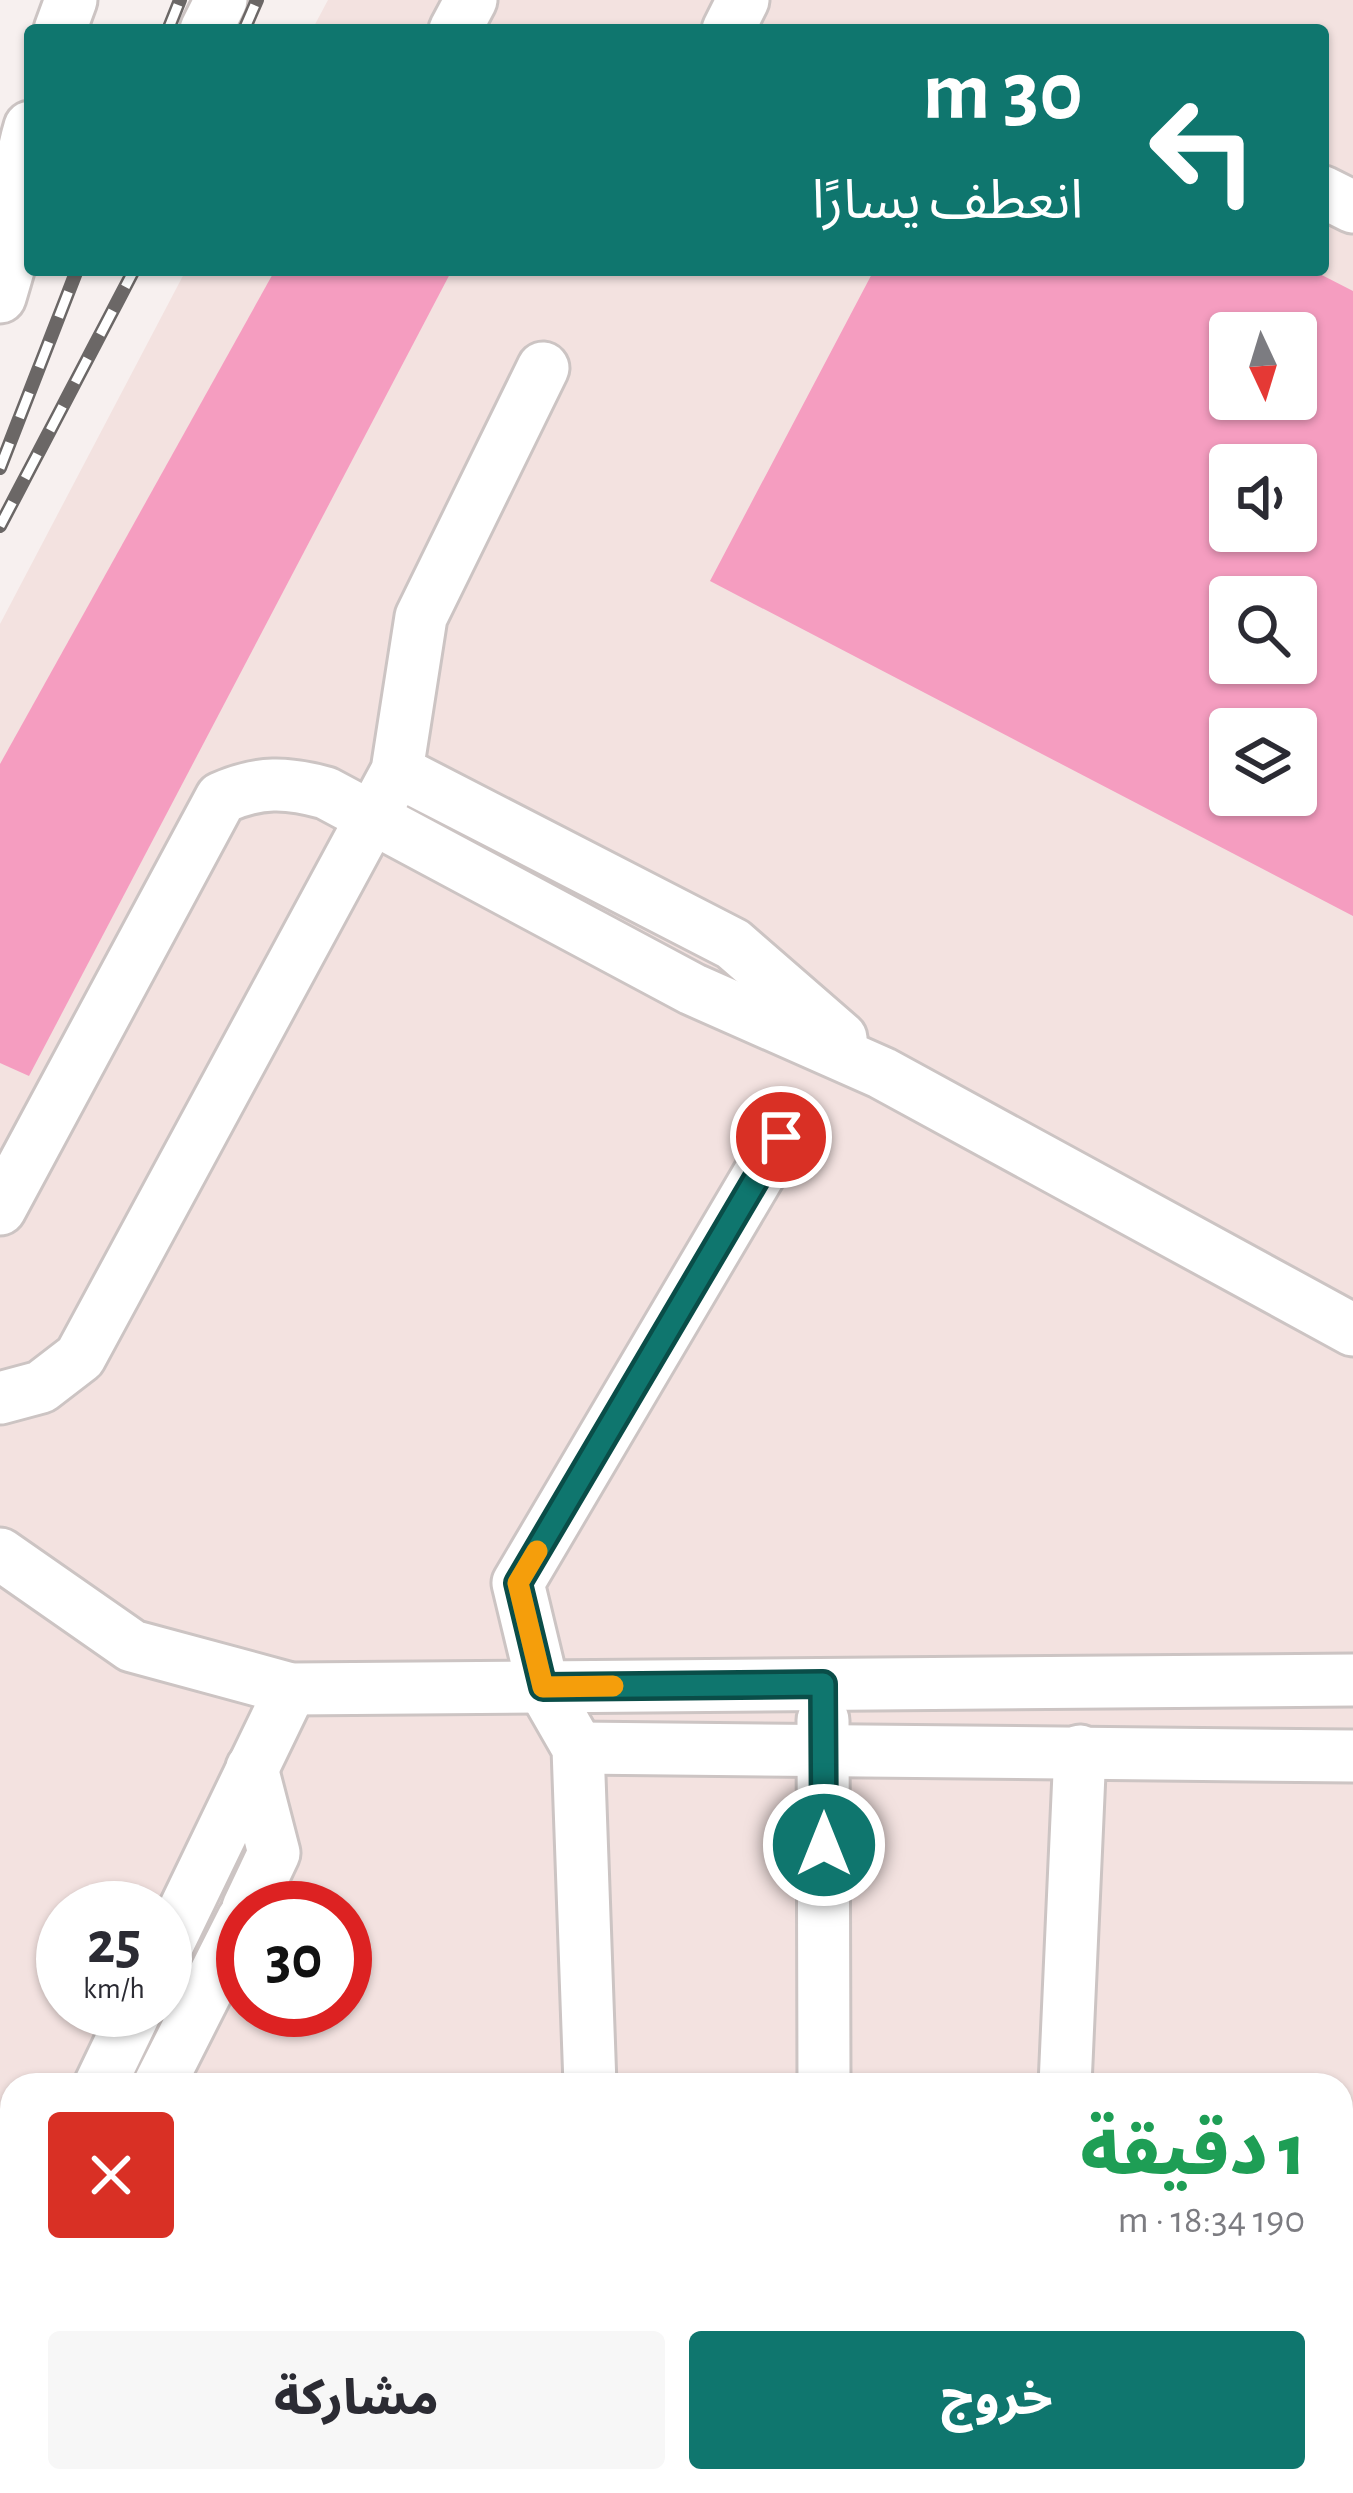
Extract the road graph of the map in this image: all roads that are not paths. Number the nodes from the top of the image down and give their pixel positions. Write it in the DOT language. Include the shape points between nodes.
graph roads {
  1 [pos="24,147"];
  2 [pos="16,221"];
  3 [pos="0,298"];
  4 [pos="543,368"];
  5 [pos="397,771"];
  6 [pos="370,818"];
  7 [pos="882,1073"];
  8 [pos="781,1137"];
  9 [pos="13,1152"];
  10 [pos="0,1210"];
  11 [pos="1353,1330"];
  12 [pos="0,1398"];
  13 [pos="0,1554"];
  14 [pos="1353,1680"];
  15 [pos="823,1684"];
  16 [pos="543,1687"];
  17 [pos="291,1689"];
  18 [pos="578,1748"];
  19 [pos="823,1749"];
  20 [pos="1080,1751"];
  21 [pos="1353,1756"];
  22 [pos="252,1768"];
  23 [pos="214,1849"];
  24 [pos="274,1853"];
  25 [pos="261,1881"];
  26 [pos="192,1894"];
  27 [pos="216,1972"];
  28 [pos="123,2037"];
  29 [pos="106,2073"];
  30 [pos="165,2073"];
  31 [pos="590,2073"];
  32 [pos="824,2073"];
  33 [pos="1066,2073"];
  1 -- 2 [label="street"];
  2 -- 3 [label="street"];
  4 -- 5 [label="street" via="421,617"];
  5 -- 6 [label="street"];
  5 -- 7 [label="street" via="734,944"];
  6 -- 7 [label="street" via="692,989"];
  6 -- 9 [label="street" via="292,783 251,784 221,798"];
  6 -- 12 [label="street" via="80,1357 41,1387"];
  7 -- 11 [label="street"];
  8 -- 16 [label="street" via="518,1583"];
  9 -- 10 [label="street"];
  13 -- 17 [label="street" via="132,1646"];
  14 -- 15 [label="street"];
  15 -- 16 [label="street"];
  15 -- 19 [label="street"];
  16 -- 17 [label="street"];
  16 -- 18 [label="street"];
  17 -- 22 [label="street"];
  18 -- 19 [label="street"];
  18 -- 31 [label="street"];
  19 -- 20 [label="street"];
  19 -- 32 [label="street"];
  20 -- 21 [label="street"];
  20 -- 33 [label="street"];
  22 -- 23 [label="street"];
  22 -- 24 [label="street"];
  23 -- 24 [label="street" via="238,1830 263,1833"];
  23 -- 26 [label="street"];
  24 -- 25 [label="street"];
  27 -- 30 [label="street"];
  28 -- 29 [label="street"];
}
